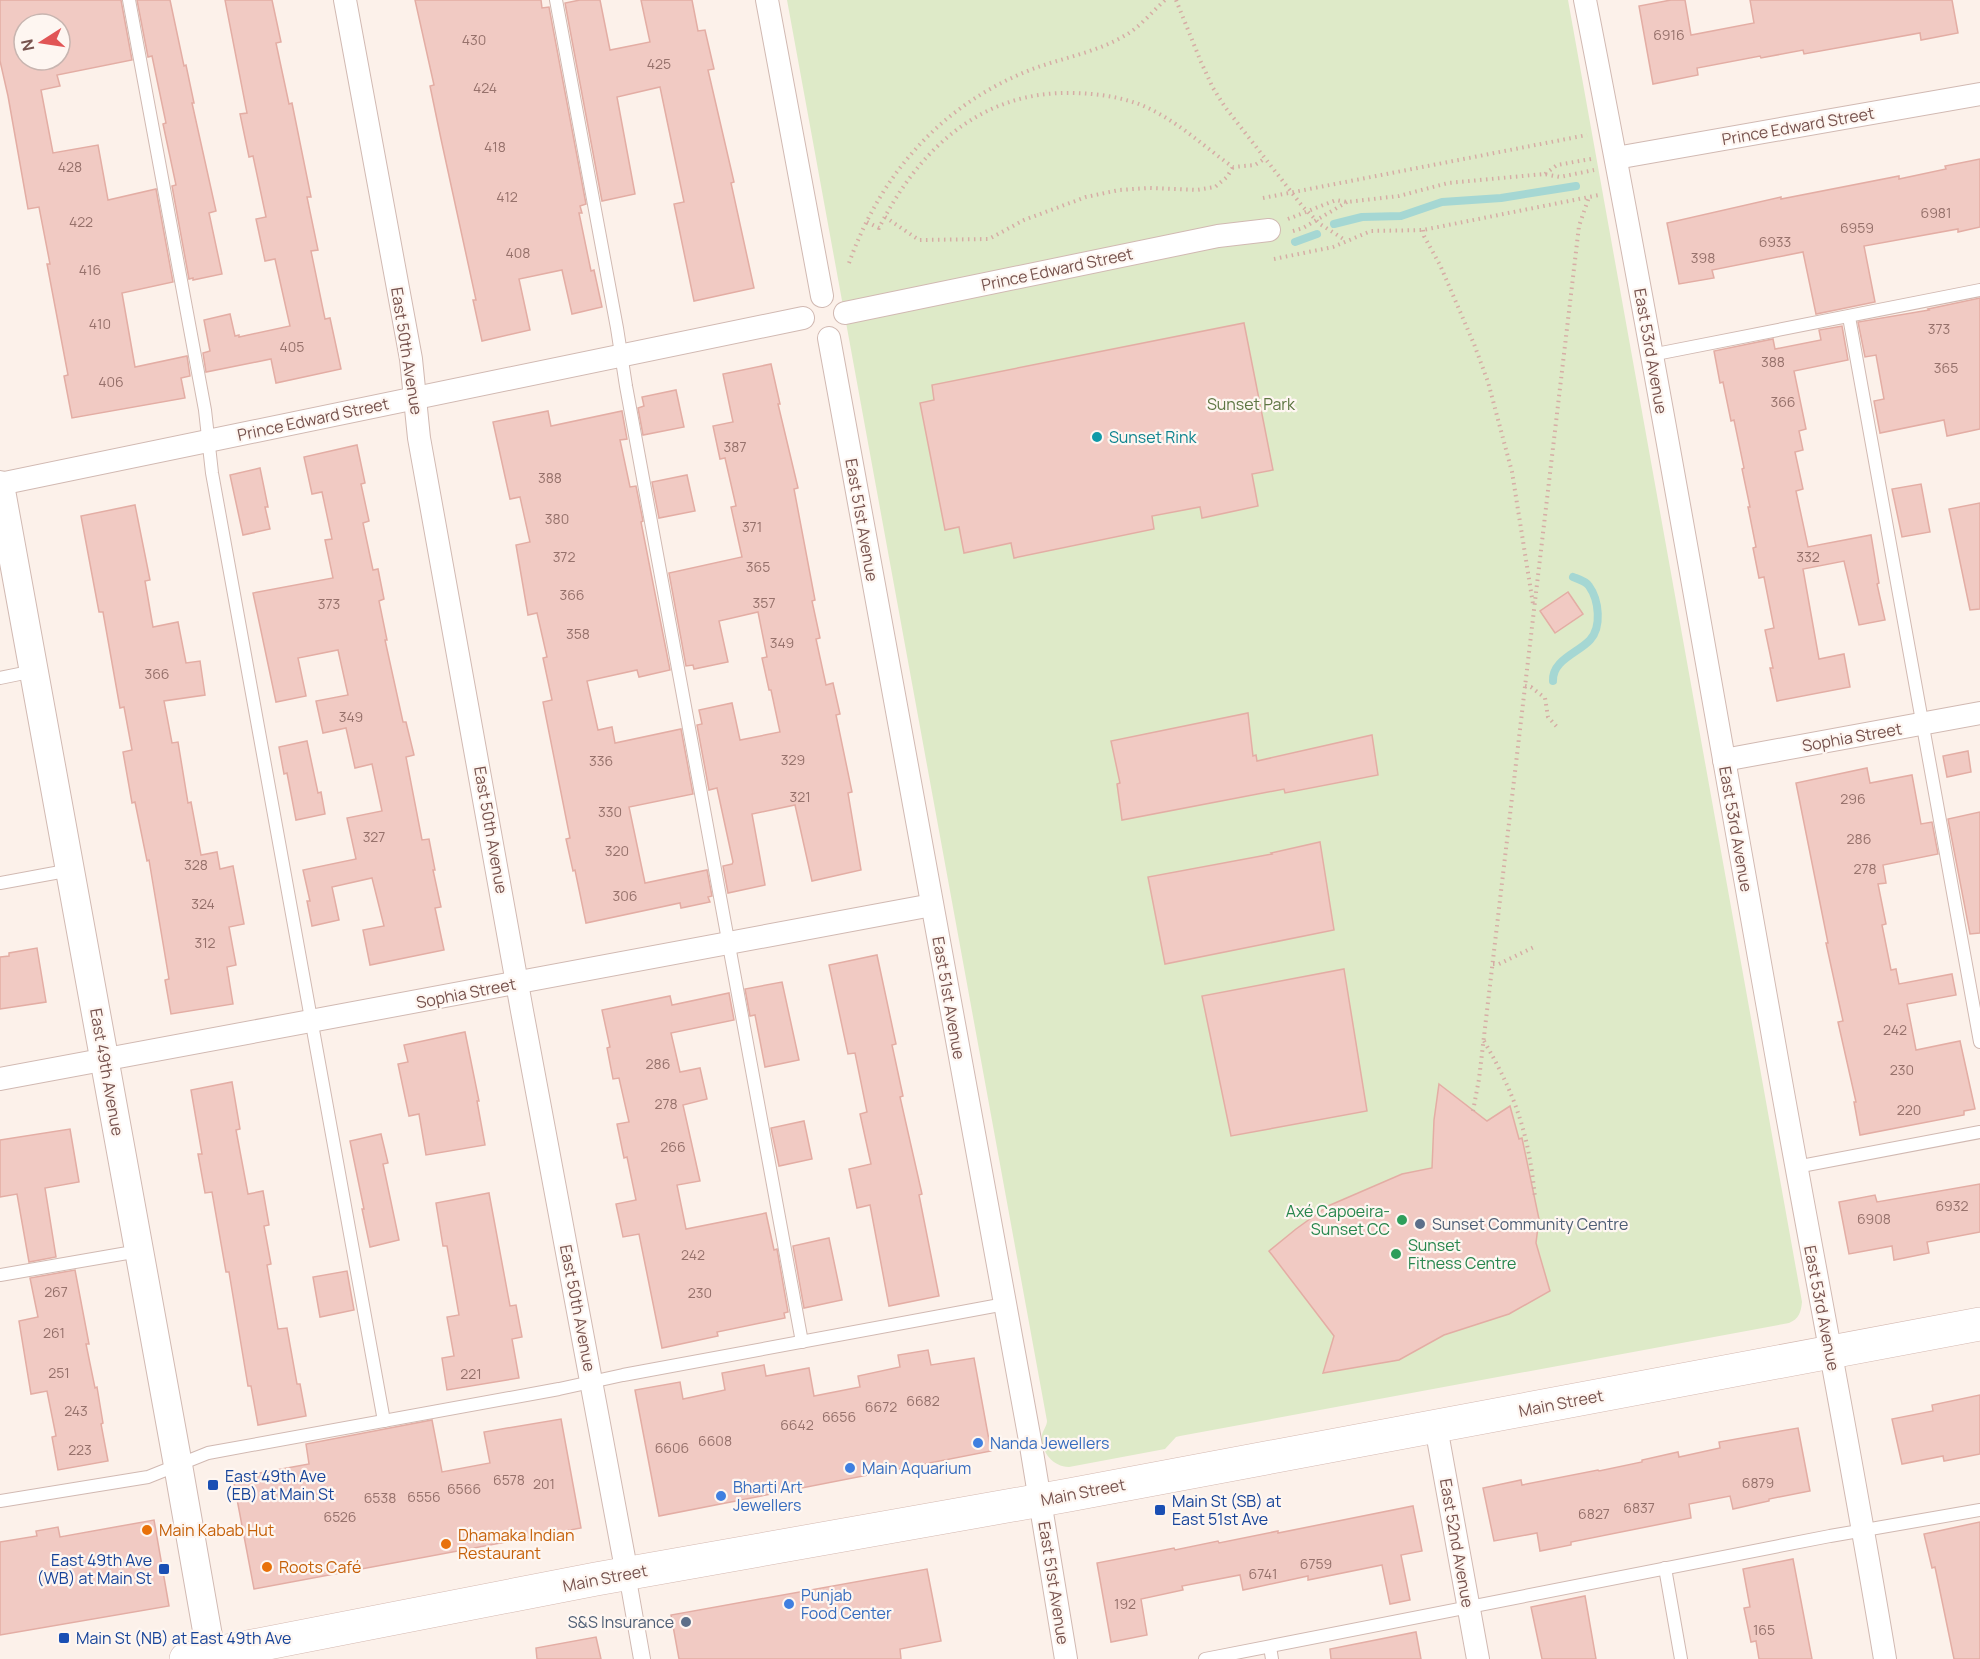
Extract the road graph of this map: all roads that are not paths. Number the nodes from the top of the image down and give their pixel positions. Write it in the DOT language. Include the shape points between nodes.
graph roads {
  1 [pos="129,0"];
  2 [pos="345,0"];
  3 [pos="556,0"];
  4 [pos="767,0"];
  5 [pos="1585,0"];
  6 [pos="1980,94"];
  7 [pos="1606,161"];
  8 [pos="1279,228"];
  9 [pos="1980,290"];
  10 [pos="822,296"];
  11 [pos="845,313"];
  12 [pos="1850,317"];
  13 [pos="803,318"];
  14 [pos="829,338"];
  15 [pos="1651,355"];
  16 [pos="621,356"];
  17 [pos="415,398"];
  18 [pos="208,441"];
  19 [pos="0,484"];
  20 [pos="34,671"];
  21 [pos="0,678"];
  22 [pos="1980,713"];
  23 [pos="1923,724"];
  24 [pos="1724,760"];
  25 [pos="71,870"];
  26 [pos="0,883"];
  27 [pos="932,904"];
  28 [pos="727,943"];
  29 [pos="518,983"];
  30 [pos="311,1022"];
  31 [pos="1980,1042"];
  32 [pos="105,1061"];
  33 [pos="0,1079"];
  34 [pos="1980,1132"];
  35 [pos="1796,1167"];
  36 [pos="139,1251"];
  37 [pos="0,1275"];
  38 [pos="1005,1305"];
  39 [pos="1980,1324"];
  40 [pos="802,1342"];
  41 [pos="1830,1353"];
  42 [pos="591,1382"];
  43 [pos="384,1421"];
  44 [pos="1436,1427"];
  45 [pos="178,1465"];
  46 [pos="0,1501"];
  47 [pos="1040,1501"];
  48 [pos="1980,1510"];
  49 [pos="1863,1530"];
  50 [pos="1665,1568"];
  51 [pos="627,1574"];
  52 [pos="1469,1606"];
  53 [pos="1271,1653"];
  54 [pos="203,1657"];
  55 [pos="642,1659"];
  56 [pos="1066,1659"];
  57 [pos="1204,1659"];
  58 [pos="1478,1659"];
  59 [pos="1681,1659"];
  60 [pos="1885,1659"];
  1 -- 18 [label="lane"];
  2 -- 17 [label="street, East 50th Avenue"];
  3 -- 16 [label="lane"];
  4 -- 10 [label="street"];
  5 -- 7 [label="street, East 53rd Avenue"];
  6 -- 7 [label="street, Prince Edward Street"];
  7 -- 15 [label="street, East 53rd Avenue"];
  8 -- 11 [label="street, Prince Edward Street" via="1218,236"];
  9 -- 12 [label="lane"];
  10 -- 11 [label="street" via="834,298"];
  10 -- 13 [label="street" via="810,301"];
  11 -- 14 [label="street" via="844,326"];
  12 -- 15 [label="lane"];
  12 -- 23 [label="lane"];
  13 -- 14 [label="street" via="809,332"];
  13 -- 16 [label="street, Prince Edward Street"];
  14 -- 27 [label="street, East 51st Avenue"];
  15 -- 24 [label="street, East 53rd Avenue"];
  16 -- 17 [label="street, Prince Edward Street"];
  16 -- 28 [label="lane"];
  17 -- 18 [label="street, Prince Edward Street"];
  17 -- 29 [label="street, East 50th Avenue"];
  18 -- 19 [label="street, Prince Edward Street"];
  18 -- 30 [label="lane"];
  19 -- 20 [label="street, East 49th Avenue"];
  20 -- 21 [label="lane"];
  20 -- 25 [label="street, East 49th Avenue"];
  22 -- 23 [label="street, Sophia Street"];
  23 -- 24 [label="street, Sophia Street"];
  23 -- 31 [label="lane"];
  24 -- 35 [label="street, East 53rd Avenue"];
  25 -- 26 [label="lane"];
  25 -- 32 [label="street, East 49th Avenue"];
  27 -- 28 [label="street, Sophia Street"];
  27 -- 38 [label="street, East 51st Avenue"];
  28 -- 29 [label="street, Sophia Street"];
  28 -- 40 [label="lane"];
  29 -- 30 [label="street, Sophia Street"];
  29 -- 42 [label="street, East 50th Avenue"];
  30 -- 32 [label="street, Sophia Street"];
  30 -- 43 [label="lane"];
  32 -- 33 [label="street, Sophia Street"];
  32 -- 36 [label="street, East 49th Avenue"];
  34 -- 35 [label="lane"];
  35 -- 41 [label="street, East 53rd Avenue"];
  36 -- 37 [label="lane"];
  36 -- 45 [label="street, East 49th Avenue"];
  38 -- 40 [label="lane"];
  38 -- 47 [label="street, East 51st Avenue"];
  39 -- 41 [label="main road, Main Street"];
  40 -- 42 [label="lane"];
  41 -- 44 [label="main road, Main Street"];
  41 -- 49 [label="street, East 53rd Avenue"];
  42 -- 43 [label="lane"];
  42 -- 51 [label="street, East 50th Avenue"];
  43 -- 45 [label="lane" via="208,1453"];
  44 -- 47 [label="main road, Main Street"];
  44 -- 52 [label="street, East 52nd Avenue"];
  45 -- 46 [label="lane" via="148,1477"];
  45 -- 54 [label="street, East 49th Avenue"];
  47 -- 51 [label="main road, Main Street"];
  47 -- 56 [label="street, East 51st Avenue"];
  48 -- 49 [label="lane"];
  49 -- 50 [label="lane"];
  49 -- 60 [label="street, East 53rd Avenue"];
  50 -- 52 [label="lane"];
  50 -- 59 [label="lane"];
  51 -- 54 [label="main road, Main Street"];
  51 -- 55 [label="street, East 50th Avenue"];
  52 -- 53 [label="lane"];
  52 -- 58 [label="street, East 52nd Avenue"];
  53 -- 57 [label="lane"];
}
